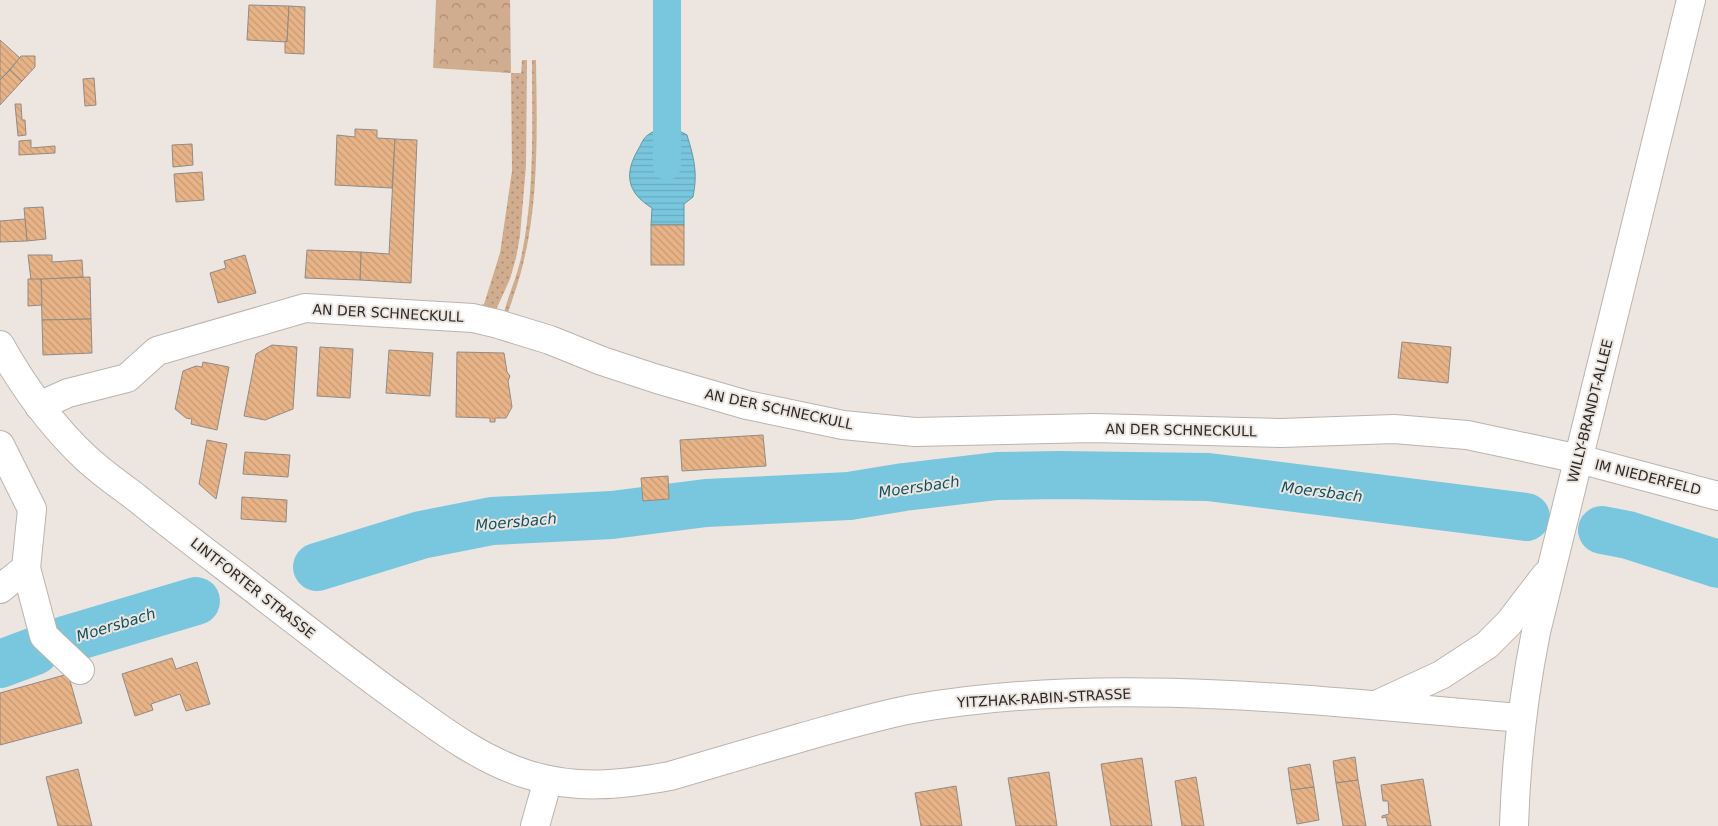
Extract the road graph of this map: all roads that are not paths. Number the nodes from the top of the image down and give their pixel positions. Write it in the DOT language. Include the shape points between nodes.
graph roads {
  1 [pos="1691,0"];
  2 [pos="0,345"];
  3 [pos="39,406"];
  4 [pos="0,445"];
  5 [pos="1579,459"];
  6 [pos="1718,496"];
  7 [pos="27,557"];
  8 [pos="1552,567"];
  9 [pos="0,589"];
  10 [pos="80,670"];
  11 [pos="1375,705"];
  12 [pos="1521,718"];
  13 [pos="548,780"];
  14 [pos="535,826"];
  15 [pos="1514,826"];
  1 -- 5 [label="street, WILLY-BRANDT-ALLEE"];
  2 -- 3 [label="street, LINTFORTER STRASSE" via="20,381"];
  3 -- 5 [label="street, AN DER SCHNECKULL" via="68,393 127,378 157,351 305,308 473,318 746,405 843,425 915,432 1094,428 1280,433 1394,429 1467,435"];
  3 -- 13 [label="street, LINTFORTER STRASSE" via="86,458 387,691 483,755 525,774"];
  4 -- 7 [label="street" via="32,509"];
  5 -- 6 [label="street, IM NIEDERFELD"];
  5 -- 8 [label="street, WILLY-BRANDT-ALLEE"];
  7 -- 9 [label="street"];
  7 -- 10 [label="street" via="44,636"];
  8 -- 11 [label="street" via="1509,623 1487,645 1441,675"];
  8 -- 12 [label="street, WILLY-BRANDT-ALLEE" via="1534,642"];
  11 -- 12 [label="street, YITZHAK-RABIN-STRASSE"];
  11 -- 13 [label="street, YITZHAK-RABIN-STRASSE" via="1139,693 1009,698 910,709 654,779 605,785"];
  12 -- 15 [label="street, WILLY-BRANDT-ALLEE"];
  13 -- 14 [label="street"];
}
